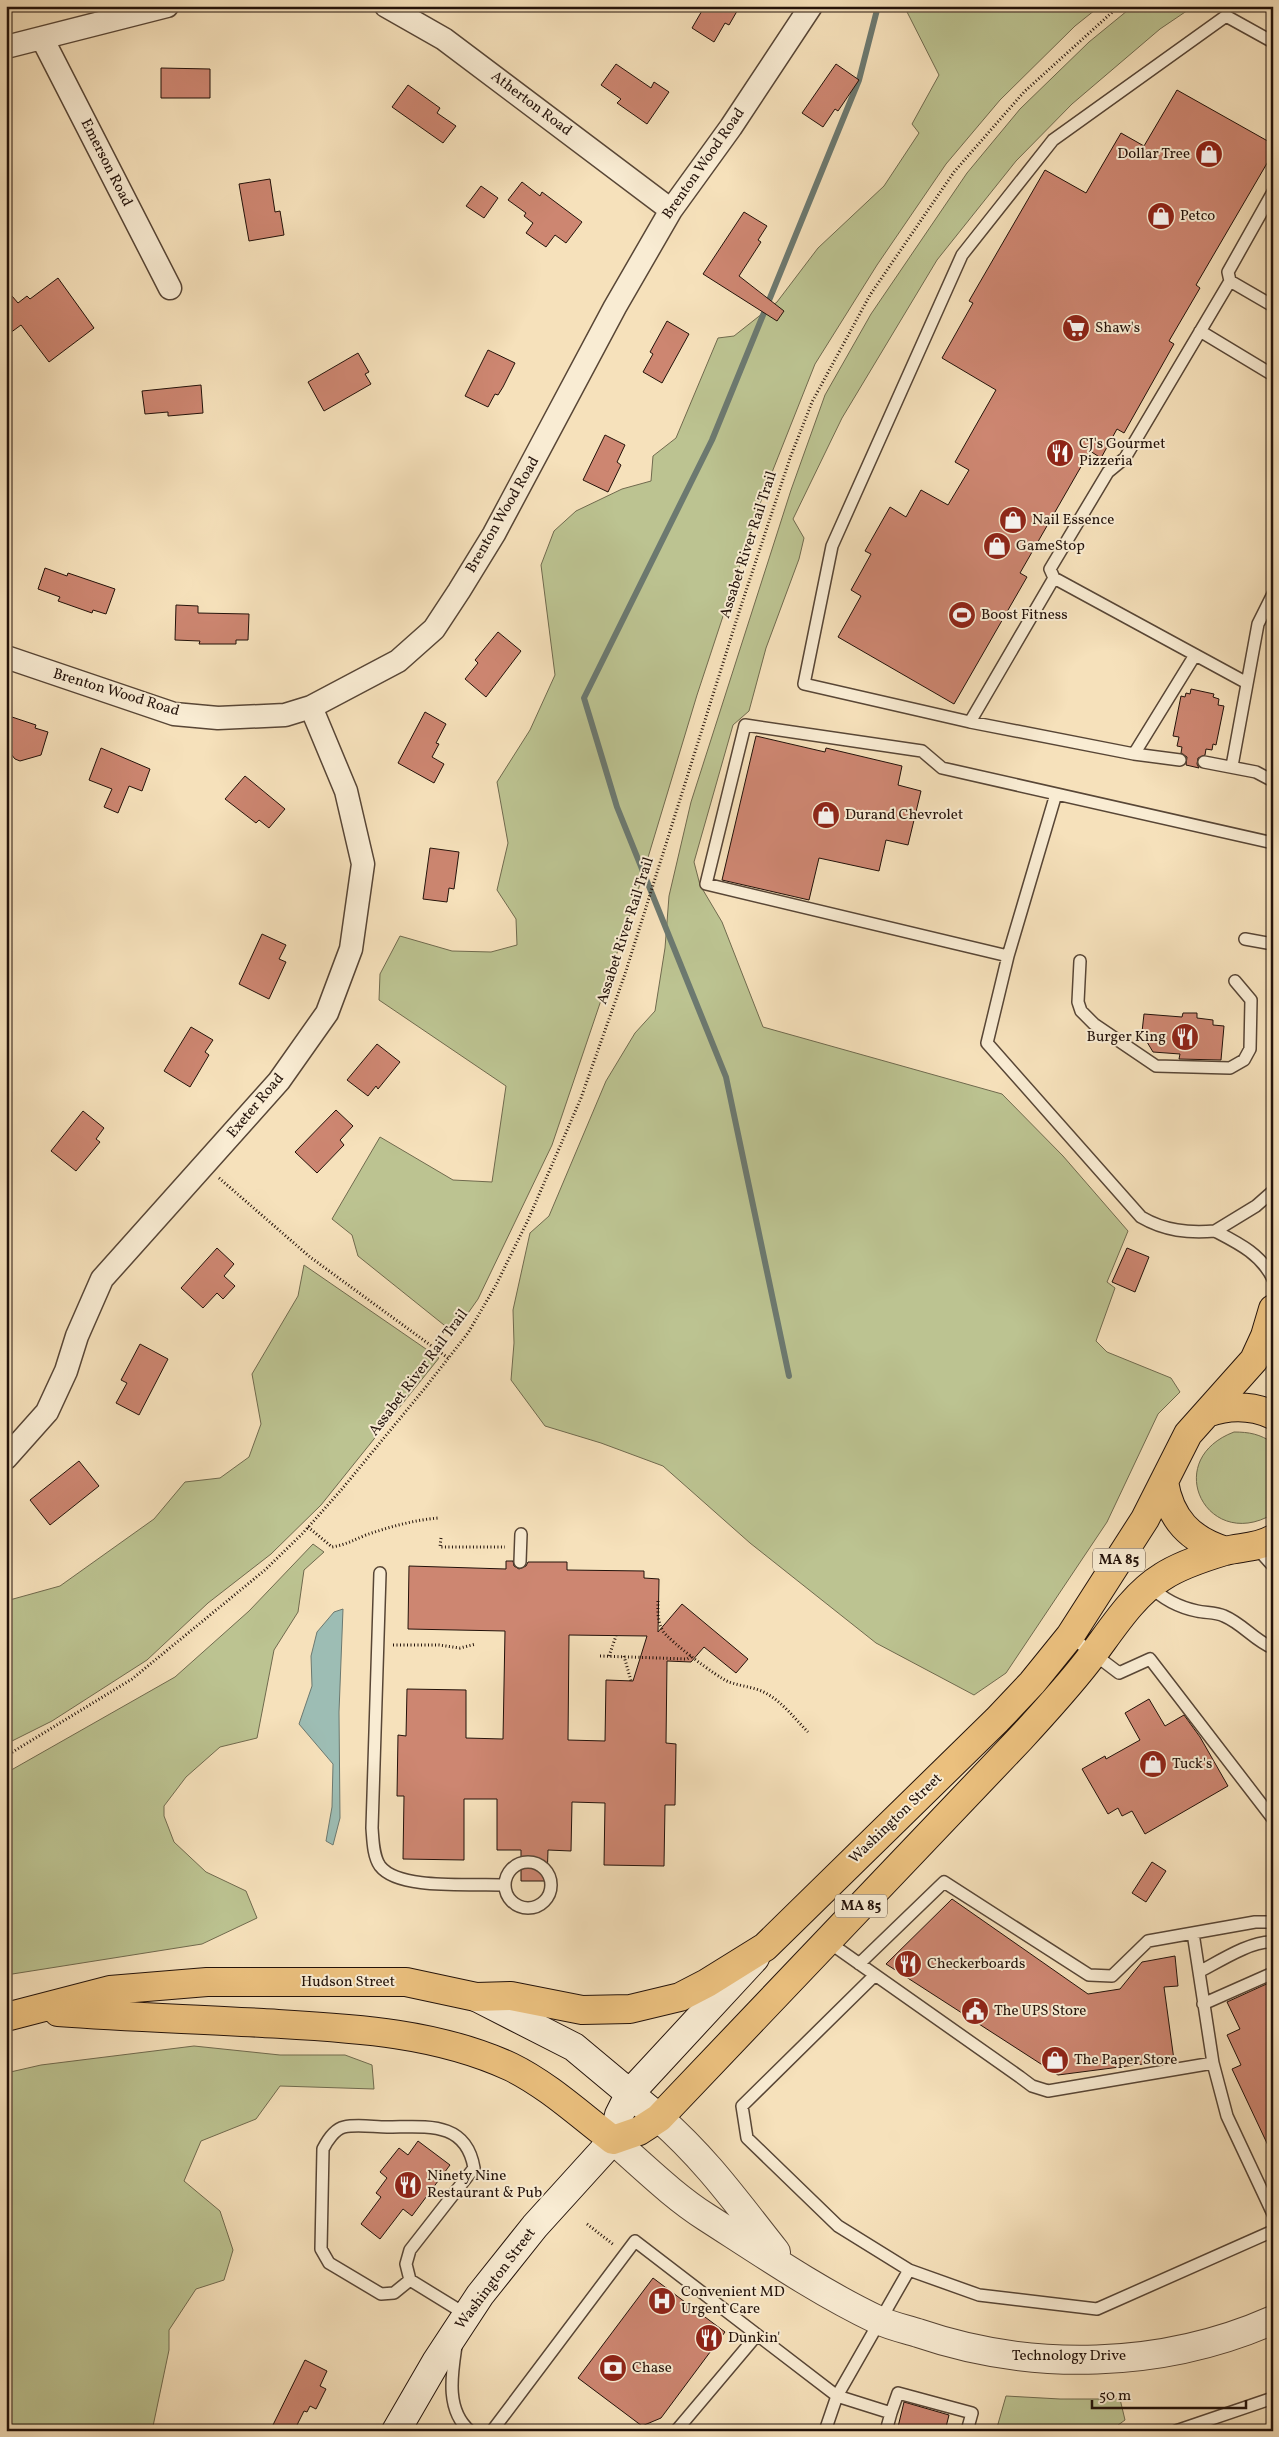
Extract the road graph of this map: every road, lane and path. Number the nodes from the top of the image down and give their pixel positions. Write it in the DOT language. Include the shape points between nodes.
graph roads {
  1 [pos="167,6"];
  2 [pos="386,6"];
  3 [pos="810,6"];
  4 [pos="1119,6"];
  5 [pos="42,38"];
  6 [pos="1273,42"];
  7 [pos="6,46"];
  8 [pos="1273,192"];
  9 [pos="671,210"];
  10 [pos="1230,281"];
  11 [pos="170,288"];
  12 [pos="1273,306"];
  13 [pos="1200,331"];
  14 [pos="1273,376"];
  15 [pos="1054,578"];
  16 [pos="1273,594"];
  17 [pos="1195,655"];
  18 [pos="6,657"];
  19 [pos="1247,683"];
  20 [pos="311,707"];
  21 [pos="970,722"];
  22 [pos="1134,754"];
  23 [pos="1180,760"];
  24 [pos="1204,762"];
  25 [pos="1232,766"];
  26 [pos="1273,781"];
  27 [pos="1056,794"];
  28 [pos="1273,843"];
  29 [pos="1245,939"];
  30 [pos="1273,944"];
  31 [pos="1008,956"];
  32 [pos="1080,961"];
  33 [pos="1235,981"];
  34 [pos="204,1166"];
  35 [pos="1273,1191"];
  36 [pos="1215,1231"];
  37 [pos="1273,1279"];
  38 [pos="1273,1309"];
  39 [pos="448,1358"];
  40 [pos="1207,1413"];
  41 [pos="1273,1415"];
  42 [pos="6,1458"];
  43 [pos="1164,1482"];
  44 [pos="438,1518"];
  45 [pos="308,1527"];
  46 [pos="521,1534"];
  47 [pos="441,1538"];
  48 [pos="1264,1543"];
  49 [pos="506,1547"];
  50 [pos="1226,1551"];
  51 [pos="520,1562"];
  52 [pos="1273,1566"];
  53 [pos="380,1573"];
  54 [pos="1150,1586"];
  55 [pos="658,1601"];
  56 [pos="616,1636"];
  57 [pos="1070,1636"];
  58 [pos="476,1644"];
  59 [pos="385,1645"];
  60 [pos="1273,1648"];
  61 [pos="1094,1653"];
  62 [pos="600,1656"];
  63 [pos="608,1656"];
  64 [pos="624,1656"];
  65 [pos="692,1656"];
  66 [pos="631,1681"];
  67 [pos="808,1732"];
  68 [pos="6,1756"];
  69 [pos="1273,1819"];
  70 [pos="504,1885"];
  71 [pos="1273,1922"];
  72 [pos="1193,1933"];
  73 [pos="827,1941"];
  74 [pos="1273,1942"];
  75 [pos="765,1947"];
  76 [pos="859,1964"];
  77 [pos="1199,1972"];
  78 [pos="1273,1973"];
  79 [pos="876,1975"];
  80 [pos="476,1997"];
  81 [pos="1204,2004"];
  82 [pos="39,2010"];
  83 [pos="6,2017"];
  84 [pos="1213,2063"];
  85 [pos="630,2093"];
  86 [pos="659,2118"];
  87 [pos="613,2140"];
  88 [pos="1273,2214"];
  89 [pos="588,2224"];
  90 [pos="1273,2231"];
  91 [pos="624,2255"];
  92 [pos="790,2269"];
  93 [pos="909,2270"];
  94 [pos="410,2280"];
  95 [pos="1273,2320"];
  96 [pos="880,2321"];
  97 [pos="463,2322"];
  98 [pos="757,2335"];
  99 [pos="837,2396"];
  100 [pos="1273,2398"];
  101 [pos="891,2413"];
  102 [pos="396,2431"];
  103 [pos="470,2431"];
  104 [pos="492,2431"];
  105 [pos="676,2431"];
  106 [pos="825,2431"];
  107 [pos="886,2431"];
  108 [pos="967,2431"];
  109 [pos="1176,2431"];
  1 -- 5 [label="street"];
  2 -- 9 [label="street, Atherton Road" via="450,44"];
  3 -- 9 [label="street, Brenton Wood Road" via="731,127"];
  4 -- 39 [label="path, Assabet River Rail Trail" via="1024,92 954,172 870,295 812,402 790,458 646,909 581,1098 496,1285"];
  5 -- 7 [label="street"];
  5 -- 11 [label="street, Emerson Road"];
  6 -- 21 [label="lane" via="1226,16 1053,140 962,255 832,546 804,684"];
  8 -- 10 [label="lane" via="1228,272"];
  9 -- 20 [label="street, Brenton Wood Road" via="615,307 494,534 434,628 398,661"];
  10 -- 12 [label="lane"];
  10 -- 13 [label="lane"];
  13 -- 14 [label="lane"];
  13 -- 15 [label="lane" via="1124,458 1108,472 1050,569"];
  15 -- 17 [label="lane"];
  15 -- 21 [label="lane"];
  16 -- 19 [label="lane" via="1258,624"];
  17 -- 19 [label="lane"];
  17 -- 22 [label="lane"];
  18 -- 20 [label="street, Brenton Wood Road" via="174,714 255,717 285,715"];
  19 -- 25 [label="lane"];
  20 -- 34 [label="street, Exeter Road" via="346,791 363,864 351,949 327,1013 279,1081"];
  21 -- 22 [label="lane"];
  22 -- 23 [label="lane"];
  24 -- 25 [label="lane"];
  25 -- 26 [label="lane" via="1256,772"];
  27 -- 28 [label="lane"];
  27 -- 31 [label="lane"];
  27 -- 31 [label="lane" via="942,768 922,751 745,725 706,884"];
  29 -- 30 [label="lane"];
  31 -- 36 [label="lane" via="986,1043 1141,1217 1155,1225 1188,1233"];
  32 -- 33 [label="lane" via="1080,1011 1156,1066 1230,1068 1244,1060 1250,1049 1251,1000"];
  34 -- 39 [label="path" via="310,1257"];
  34 -- 42 [label="street, Exeter Road" via="102,1279 47,1412"];
  35 -- 36 [label="lane" via="1256,1206"];
  36 -- 37 [label="lane" via="1246,1248 1267,1267"];
  38 -- 40 [label="main road, Washington Street / MA 85" via="1254,1360"];
  39 -- 45 [label="path, Assabet River Rail Trail"];
  40 -- 41 [label="main road" via="1239,1407 1263,1410"];
  40 -- 43 [label="main road, Washington Street / MA 85" via="1188,1434"];
  43 -- 50 [label="main road" via="1173,1514 1183,1528 1195,1538"];
  43 -- 57 [label="main road, Washington Street / MA 85" via="1129,1546"];
  44 -- 45 [label="path" via="381,1530 332,1547"];
  45 -- 68 [label="path, Assabet River Rail Trail" via="265,1570 132,1679"];
  46 -- 51 [label="lane"];
  47 -- 49 [label="path" via="440,1547"];
  48 -- 50 [label="main road, Washington Street / MA 85"];
  48 -- 52 [label="lane"];
  50 -- 54 [label="main road, Washington Street / MA 85" via="1162,1576"];
  53 -- 70 [label="lane" via="372,1828 380,1866 392,1875 413,1882"];
  54 -- 60 [label="lane" via="1164,1599 1196,1611 1222,1615"];
  54 -- 61 [label="main road, Washington Street / MA 85"];
  55 -- 65 [label="path" via="658,1621 663,1632"];
  56 -- 63 [label="path"];
  57 -- 61 [label="lane"];
  57 -- 75 [label="main road, Washington Street / MA 85" via="997,1720"];
  58 -- 59 [label="path" via="460,1648 439,1644"];
  61 -- 69 [label="lane" via="1119,1673 1150,1659"];
  61 -- 73 [label="main road, Washington Street / MA 85" via="1038,1720"];
  62 -- 63 [label="path"];
  63 -- 64 [label="path"];
  64 -- 65 [label="path" via="687,1659"];
  64 -- 66 [label="path"];
  65 -- 67 [label="path" via="699,1664 729,1682 770,1695"];
  70 -- 70 [label="lane" via="508,1899 527,1909 541,1904 551,1885 546,1870 523,1862 510,1870"];
  71 -- 72 [label="lane"];
  72 -- 76 [label="lane" via="1148,1940 1112,1976 1089,1976 944,1882"];
  72 -- 77 [label="lane"];
  73 -- 76 [label="lane"];
  73 -- 86 [label="main road, Washington Street / MA 85"];
  74 -- 77 [label="lane" via="1265,1941 1248,1947"];
  75 -- 80 [label="main road" via="680,1997 630,2009 582,2010 511,1996"];
  75 -- 85 [label="street, Washington Street / MA 85"];
  76 -- 79 [label="lane"];
  77 -- 81 [label="lane"];
  78 -- 81 [label="lane"];
  79 -- 84 [label="lane" via="1020,2078 1048,2091"];
  79 -- 93 [label="lane" via="742,2106 747,2138 838,2226"];
  80 -- 82 [label="main road, Hudson Street" via="406,1982 207,1982 110,1990"];
  80 -- 85 [label="street, Hudson Street" via="574,2047"];
  81 -- 84 [label="lane"];
  82 -- 83 [label="main road, Hudson Street"];
  82 -- 87 [label="main road, Hudson Street" via="155,2019 302,2024 437,2041 513,2068"];
  84 -- 88 [label="lane" via="1227,2116"];
  85 -- 86 [label="street, Hudson Street"];
  85 -- 87 [label="street, Washington Street / MA 85" via="619,2115"];
  86 -- 87 [label="main road, Washington Street / MA 85" via="639,2131"];
  86 -- 92 [label="street, Technology Drive" via="694,2149"];
  87 -- 92 [label="street, Technology Drive" via="706,2217"];
  87 -- 97 [label="street, Washington Street / MA 85" via="535,2226 480,2295"];
  89 -- 91 [label="path"];
  90 -- 93 [label="lane" via="1097,2309 979,2295"];
  91 -- 98 [label="lane" via="635,2241"];
  91 -- 104 [label="lane"];
  92 -- 96 [label="street, Technology Drive" via="821,2290"];
  93 -- 96 [label="lane"];
  94 -- 94 [label="lane" via="394,2293 381,2294 329,2263 321,2249 323,2149 329,2138 343,2127 440,2127 457,2136 472,2152 474,2168 410,2250 406,2264"];
  94 -- 97 [label="lane"];
  95 -- 96 [label="street, Technology Drive" via="1190,2348 1127,2357 1080,2359 1000,2355"];
  96 -- 99 [label="lane"];
  97 -- 102 [label="street, Washington Street / MA 85"];
  97 -- 103 [label="lane" via="451,2377 453,2402"];
  98 -- 99 [label="lane"];
  98 -- 105 [label="lane"];
  99 -- 101 [label="lane"];
  99 -- 106 [label="lane"];
  100 -- 109 [label="lane"];
  101 -- 107 [label="lane"];
  101 -- 108 [label="lane" via="898,2393 972,2413"];
}
